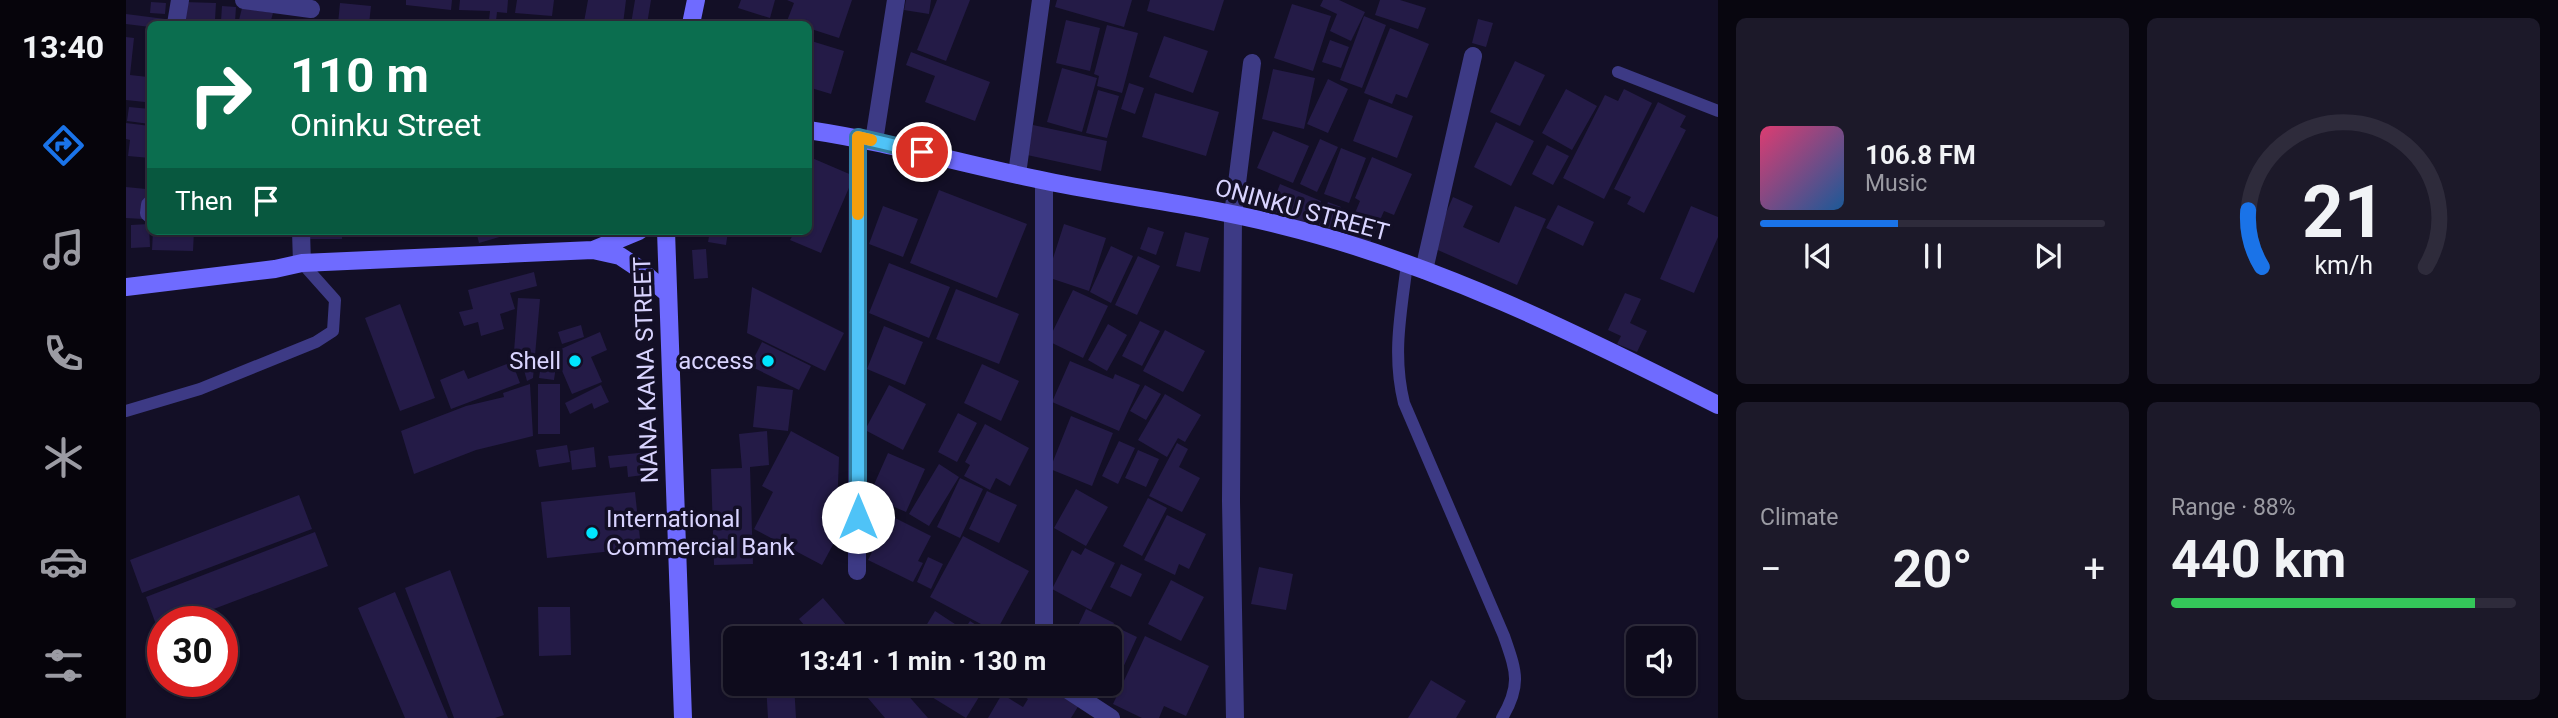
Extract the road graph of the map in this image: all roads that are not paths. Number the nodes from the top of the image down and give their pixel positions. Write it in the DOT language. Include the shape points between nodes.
graph roads {
  1 [pos="180,0"];
  2 [pos="244,0"];
  3 [pos="696,0"];
  4 [pos="895,0"];
  5 [pos="1041,0"];
  6 [pos="311,11"];
  7 [pos="176,21"];
  8 [pos="692,21"];
  9 [pos="1473,56"];
  10 [pos="1252,63"];
  11 [pos="1618,72"];
  12 [pos="1718,111"];
  13 [pos="812,131"];
  14 [pos="866,139"];
  15 [pos="1017,174"];
  16 [pos="1044,181"];
  17 [pos="1233,215"];
  18 [pos="300,235"];
  19 [pos="629,235"];
  20 [pos="666,235"];
  21 [pos="593,250"];
  22 [pos="302,263"];
  23 [pos="1415,267"];
  24 [pos="126,287"];
  25 [pos="667,293"];
  26 [pos="1718,405"];
  27 [pos="126,411"];
  28 [pos="858,571"];
  29 [pos="1044,626"];
  30 [pos="1077,696"];
  31 [pos="683,718"];
  32 [pos="1111,718"];
  33 [pos="1236,718"];
  34 [pos="1502,718"];
  1 -- 7 [label="street"];
  2 -- 6 [label="street"];
  3 -- 8 [label="street"];
  4 -- 14 [label="street"];
  5 -- 15 [label="street"];
  9 -- 23 [label="street"];
  10 -- 17 [label="street"];
  11 -- 12 [label="lane"];
  13 -- 14 [label="street, ONINKU STREET"];
  14 -- 15 [label="street, ONINKU STREET"];
  14 -- 28 [label="street"];
  15 -- 16 [label="street, ONINKU STREET"];
  16 -- 17 [label="street, ONINKU STREET"];
  16 -- 29 [label="street"];
  17 -- 23 [label="street, ONINKU STREET" via="1281,225"];
  17 -- 33 [label="street" via="1231,501"];
  18 -- 22 [label="street"];
  19 -- 21 [label="street"];
  20 -- 25 [label="street, NANA KANA STREET"];
  21 -- 22 [label="street"];
  21 -- 25 [label="street" via="620,256"];
  22 -- 24 [label="street"];
  22 -- 27 [label="lane" via="335,300 333,331 200,389"];
  23 -- 26 [label="street, ONINKU STREET" via="1522,309"];
  23 -- 34 [label="lane" via="1397,345 1398,377 1404,403 1517,673"];
  25 -- 31 [label="street, NANA KANA STREET"];
  30 -- 32 [label="street"];
}
